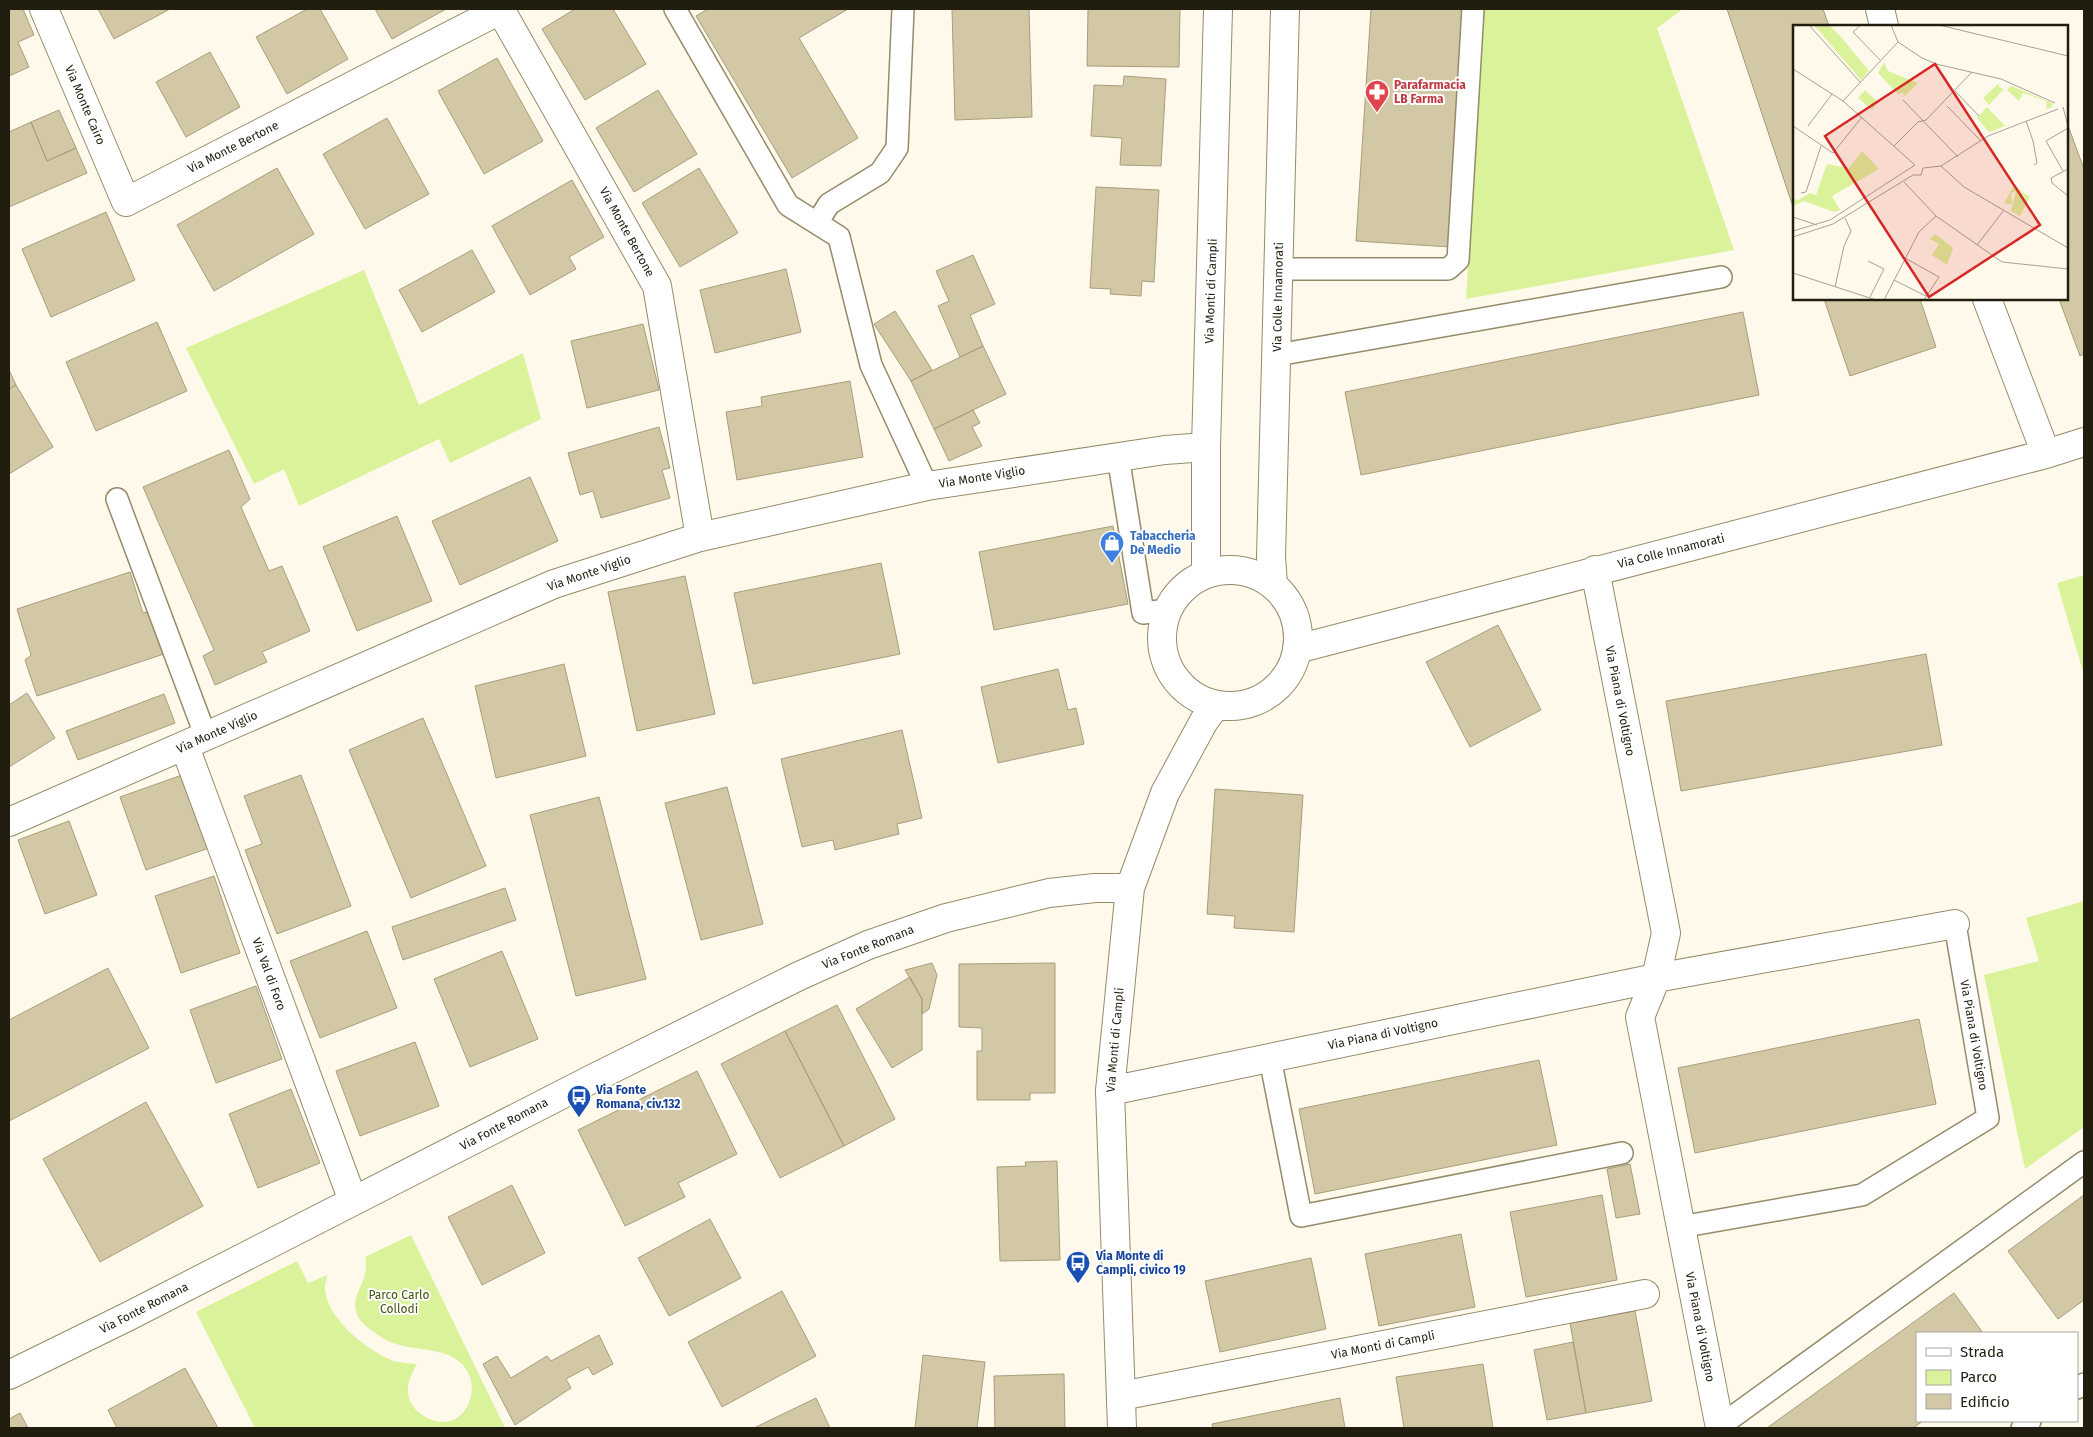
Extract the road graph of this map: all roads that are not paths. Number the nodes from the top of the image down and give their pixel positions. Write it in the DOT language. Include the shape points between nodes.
graph roads {
  1 [pos="44,9"];
  2 [pos="500,9"];
  3 [pos="675,9"];
  4 [pos="903,9"];
  5 [pos="1218,9"];
  6 [pos="1285,9"];
  7 [pos="1473,9"];
  8 [pos="1880,9"];
  9 [pos="1884,25"];
  10 [pos="126,202"];
  11 [pos="817,223"];
  12 [pos="1279,270"];
  13 [pos="1721,276"];
  14 [pos="1987,300"];
  15 [pos="1277,355"];
  16 [pos="2084,442"];
  17 [pos="1206,447"];
  18 [pos="2046,454"];
  19 [pos="1118,456"];
  20 [pos="927,486"];
  21 [pos="117,499"];
  22 [pos="700,537"];
  23 [pos="1595,570"];
  24 [pos="1206,574"];
  25 [pos="1273,585"];
  26 [pos="1168,610"];
  27 [pos="1297,649"];
  28 [pos="1216,705"];
  29 [pos="195,742"];
  30 [pos="9,822"];
  31 [pos="1130,888"];
  32 [pos="1955,924"];
  33 [pos="1656,978"];
  34 [pos="1270,1058"];
  35 [pos="1110,1091"];
  36 [pos="1622,1153"];
  37 [pos="2084,1162"];
  38 [pos="353,1201"];
  39 [pos="1680,1227"];
  40 [pos="1645,1294"];
  41 [pos="9,1375"];
  42 [pos="1121,1396"];
  43 [pos="1720,1427"];
  44 [pos="1122,1428"];
  1 -- 10 [label="street, Via Monte Cairo"];
  2 -- 10 [label="street, Via Monte Bertone"];
  2 -- 22 [label="street, Via Monte Bertone" via="657,286"];
  3 -- 11 [label="lane" via="788,205"];
  4 -- 11 [label="lane" via="897,148 880,173 829,204"];
  5 -- 17 [label="street, Via Monti di Campli"];
  6 -- 12 [label="street, Via Colle Innamorati"];
  7 -- 12 [label="lane" via="1458,260 1448,269"];
  8 -- 9 [label="street"];
  11 -- 20 [label="lane" via="839,237 871,365"];
  12 -- 15 [label="street, Via Colle Innamorati"];
  13 -- 15 [label="lane"];
  14 -- 18 [label="street"];
  15 -- 25 [label="street, Via Colle Innamorati" via="1270,557"];
  16 -- 18 [label="street, Via Colle Innamorati"];
  17 -- 19 [label="street, Via Monte Viglio"];
  17 -- 24 [label="street, Via Monti di Campli"];
  18 -- 23 [label="street, Via Colle Innamorati"];
  19 -- 20 [label="street, Via Monte Viglio"];
  19 -- 26 [label="lane" via="1143,613"];
  20 -- 22 [label="street, Via Monte Viglio"];
  21 -- 29 [label="lane"];
  22 -- 29 [label="street, Via Monte Viglio" via="554,584"];
  23 -- 27 [label="street, Via Colle Innamorati"];
  23 -- 33 [label="street, Via Piana di Voltigno" via="1666,933"];
  24 -- 25 [label="street" via="1241,571"];
  24 -- 26 [label="street" via="1184,588"];
  25 -- 27 [label="street" via="1293,614 1298,632"];
  26 -- 28 [label="street" via="1162,636 1166,663 1181,686 1203,701"];
  27 -- 28 [label="street" via="1290,670 1277,688 1249,704"];
  28 -- 31 [label="street, Via Monti di Campli" via="1165,793"];
  29 -- 30 [label="street, Via Monte Viglio"];
  29 -- 38 [label="street, Via Val di Foro"];
  31 -- 35 [label="street, Via Monti di Campli"];
  31 -- 38 [label="street, Via Fonte Romana" via="1049,893 946,918 868,945 668,1041"];
  32 -- 33 [label="street, Via Piana di Voltigno"];
  32 -- 39 [label="lane, Via Piana di Voltigno" via="1988,1118 1862,1195"];
  33 -- 34 [label="street, Via Piana di Voltigno"];
  33 -- 39 [label="street, Via Piana di Voltigno" via="1640,1017"];
  34 -- 35 [label="street, Via Piana di Voltigno"];
  34 -- 36 [label="lane" via="1301,1216"];
  35 -- 42 [label="street, Via Monti di Campli"];
  37 -- 43 [label="lane"];
  38 -- 41 [label="street, Via Fonte Romana"];
  39 -- 43 [label="street, Via Piana di Voltigno"];
  40 -- 42 [label="street, Via Monti di Campli"];
  42 -- 44 [label="street, Via Monti di Campli"];
}
